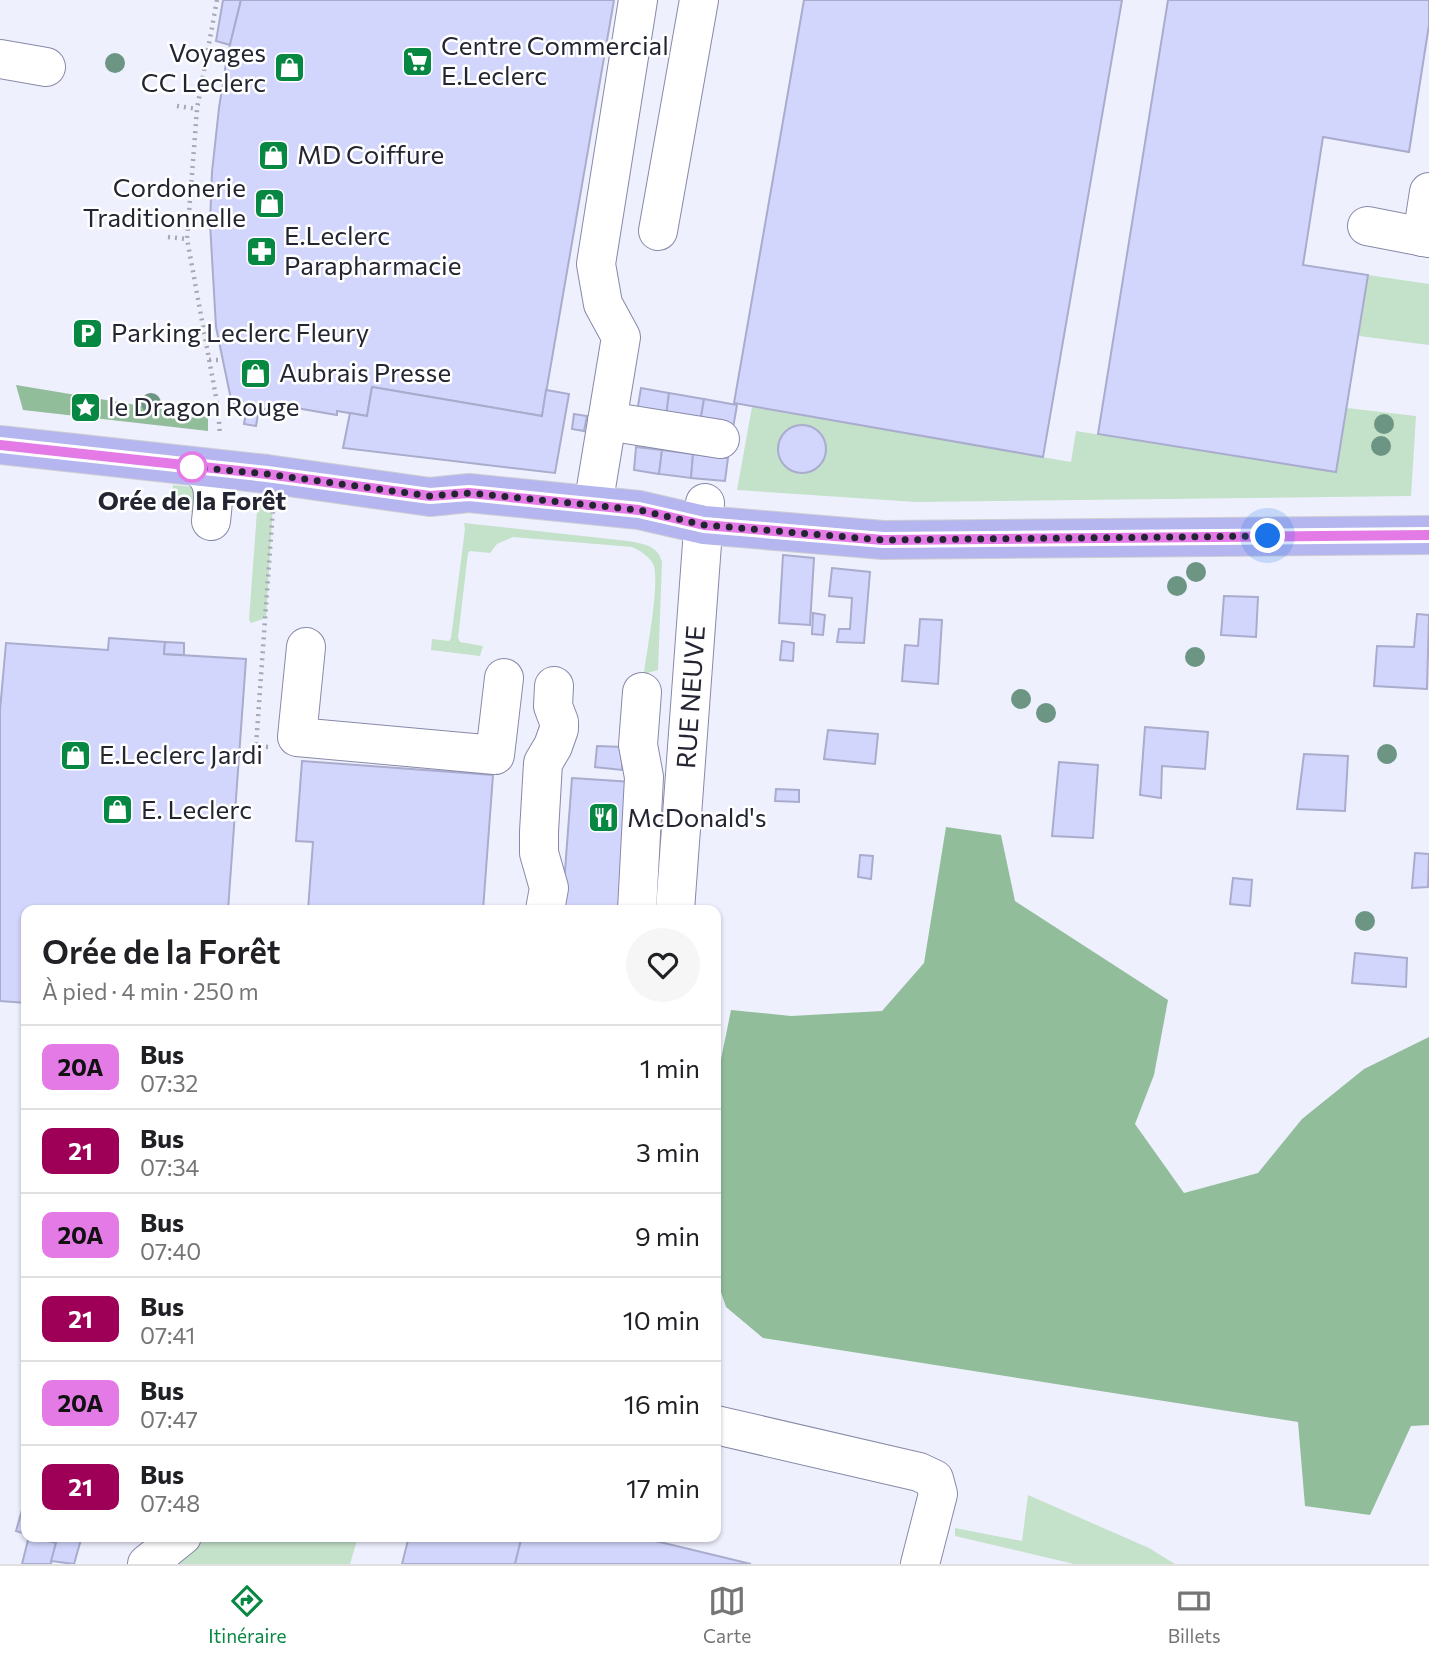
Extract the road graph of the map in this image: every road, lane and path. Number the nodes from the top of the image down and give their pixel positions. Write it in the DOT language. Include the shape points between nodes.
graph roads {
  1 [pos="217,0"];
  2 [pos="638,0"];
  3 [pos="699,0"];
  4 [pos="0,59"];
  5 [pos="46,67"];
  6 [pos="177,106"];
  7 [pos="197,109"];
  8 [pos="1429,192"];
  9 [pos="1367,226"];
  10 [pos="658,230"];
  11 [pos="168,237"];
  12 [pos="1425,237"];
  13 [pos="187,239"];
  14 [pos="209,360"];
  15 [pos="221,360"];
  16 [pos="607,421"];
  17 [pos="0,428"];
  18 [pos="720,439"];
  19 [pos="0,445"];
  20 [pos="209,455"];
  21 [pos="244,472"];
  22 [pos="595,494"];
  23 [pos="430,496"];
  24 [pos="704,514"];
  25 [pos="1429,521"];
  26 [pos="1429,535"];
  27 [pos="699,589"];
  28 [pos="306,646"];
  29 [pos="503,678"];
  30 [pos="555,686"];
  31 [pos="642,692"];
  32 [pos="539,853"];
  33 [pos="521,905"];
  34 [pos="546,905"];
  35 [pos="637,905"];
  36 [pos="675,905"];
  37 [pos="721,1426"];
  38 [pos="174,1542"];
  39 [pos="147,1564"];
  40 [pos="920,1564"];
  1 -- 7 [label="path"];
  2 -- 16 [label="lane" via="596,264 603,304 621,337"];
  3 -- 10 [label="lane"];
  4 -- 5 [label="lane"];
  6 -- 7 [label="path"];
  7 -- 13 [label="path"];
  8 -- 12 [label="lane"];
  9 -- 12 [label="lane"];
  11 -- 13 [label="path"];
  13 -- 14 [label="path"];
  14 -- 15 [label="path"];
  14 -- 20 [label="path" via="218,408"];
  16 -- 18 [label="lane"];
  16 -- 22 [label="lane"];
  17 -- 22 [label="main road" via="428,480"];
  19 -- 20 [label="main road"];
  20 -- 21 [label="main road"];
  20 -- 21 [label="lane" via="217,522 233,481"];
  21 -- 23 [label="main road"];
  22 -- 24 [label="main road" via="659,502"];
  23 -- 24 [label="main road" via="469,493"];
  23 -- 27 [label="lane" via="467,507 669,526 684,540"];
  24 -- 25 [label="main road" via="869,515 929,526"];
  24 -- 26 [label="main road" via="883,540"];
  24 -- 27 [label="lane, RUE NEUVE"];
  27 -- 36 [label="lane, RUE NEUVE"];
  28 -- 29 [label="lane" via="297,737 495,755"];
  30 -- 32 [label="lane" via="553,706 559,729 543,763"];
  31 -- 35 [label="lane" via="638,745 644,777"];
  32 -- 33 [label="lane" via="523,885"];
  32 -- 34 [label="lane" via="549,888"];
  37 -- 40 [label="lane" via="934,1479 938,1494"];
  38 -- 39 [label="lane"];
}
